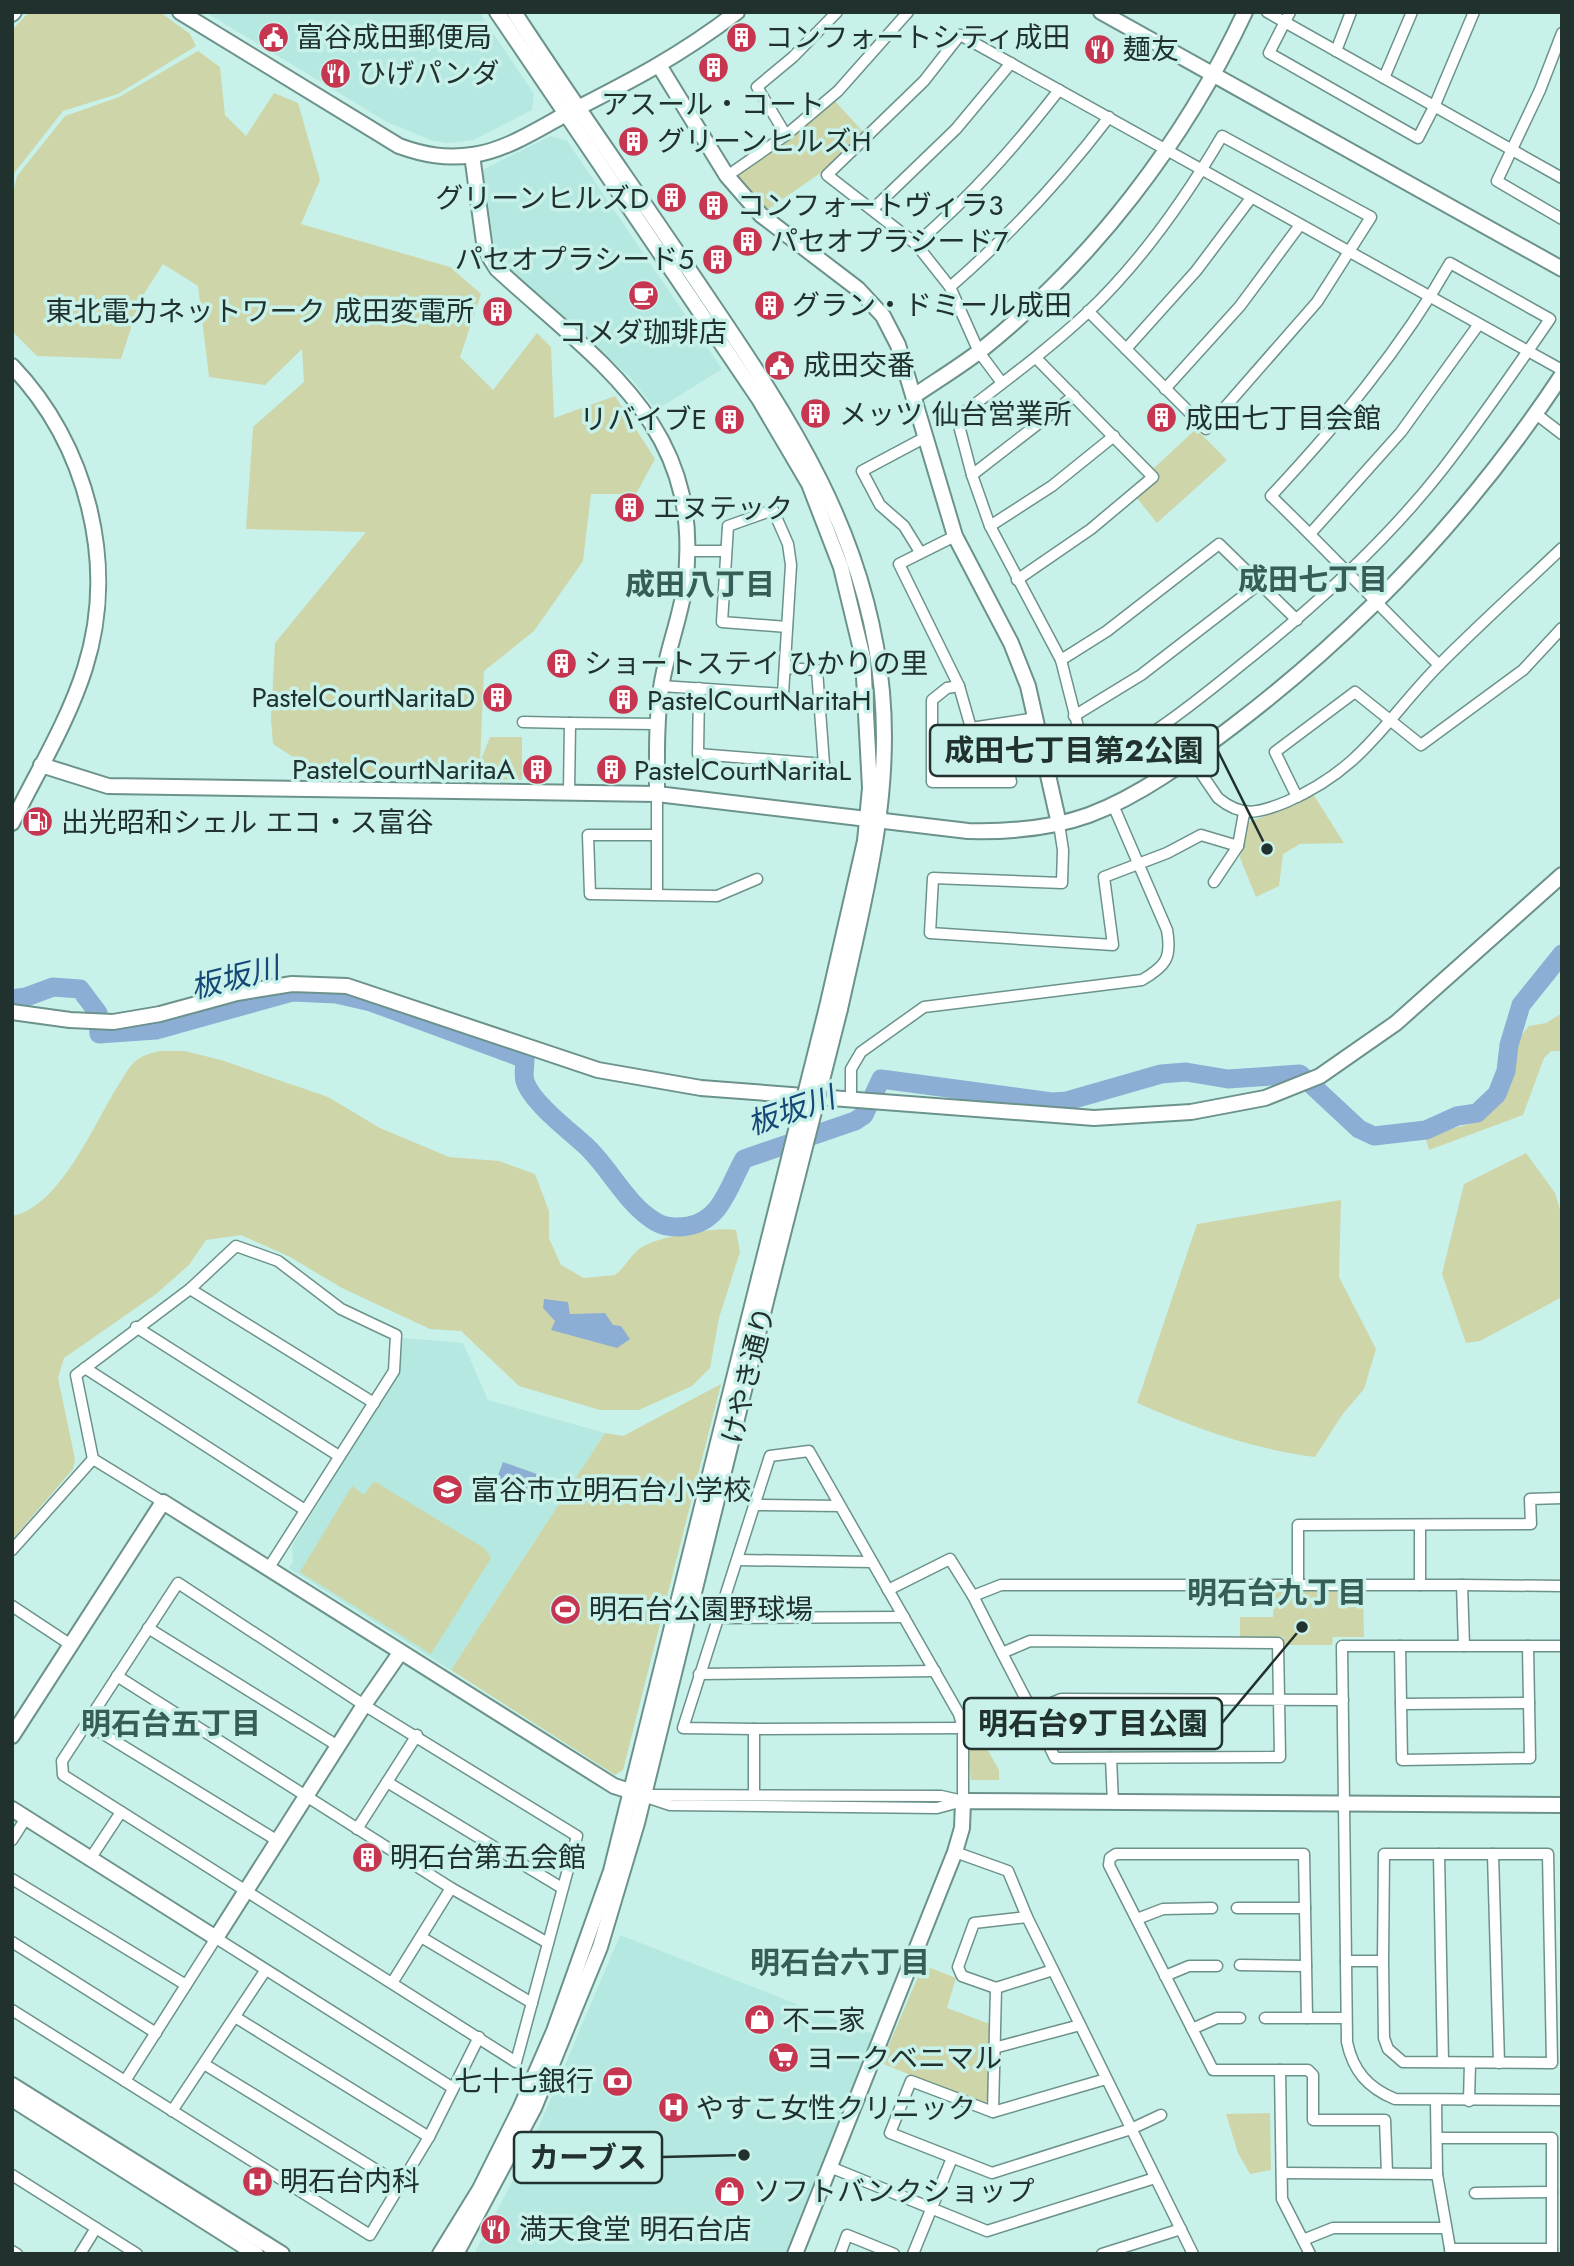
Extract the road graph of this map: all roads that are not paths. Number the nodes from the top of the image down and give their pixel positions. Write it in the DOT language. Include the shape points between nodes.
graph roads {
  1 [pos="180,12"];
  2 [pos="497,12"];
  3 [pos="514,12"];
  4 [pos="737,12"];
  5 [pos="837,12"];
  6 [pos="908,12"];
  7 [pos="1101,12"];
  8 [pos="1245,12"];
  9 [pos="1267,12"];
  10 [pos="1351,12"];
  11 [pos="1412,12"];
  12 [pos="1474,12"];
  13 [pos="1288,17"];
  14 [pos="1562,33"];
  15 [pos="1336,51"];
  16 [pos="1011,63"];
  17 [pos="660,67"];
  18 [pos="1214,76"];
  19 [pos="1384,78"];
  20 [pos="1059,90"];
  21 [pos="1434,107"];
  22 [pos="573,111"];
  23 [pos="1109,117"];
  24 [pos="786,135"];
  25 [pos="1166,150"];
  26 [pos="1512,150"];
  27 [pos="472,155"];
  28 [pos="1203,168"];
  29 [pos="727,176"];
  30 [pos="1562,178"];
  31 [pos="1251,198"];
  32 [pos="873,209"];
  33 [pos="1562,219"];
  34 [pos="1300,225"];
  35 [pos="916,244"];
  36 [pos="1351,252"];
  37 [pos="1562,269"];
  38 [pos="950,287"];
  39 [pos="1430,298"];
  40 [pos="1088,312"];
  41 [pos="1479,324"];
  42 [pos="1126,349"];
  43 [pos="979,352"];
  44 [pos="1527,352"];
  45 [pos="1036,358"];
  46 [pos="12,366"];
  47 [pos="1562,370"];
  48 [pos="1562,376"];
  49 [pos="1002,383"];
  50 [pos="1165,389"];
  51 [pos="914,396"];
  52 [pos="1074,397"];
  53 [pos="1536,414"];
  54 [pos="1562,434"];
  55 [pos="1114,436"];
  56 [pos="924,438"];
  57 [pos="972,475"];
  58 [pos="990,526"];
  59 [pos="1310,534"];
  60 [pos="955,536"];
  61 [pos="1562,549"];
  62 [pos="687,551"];
  63 [pos="725,551"];
  64 [pos="920,552"];
  65 [pos="1348,573"];
  66 [pos="1017,580"];
  67 [pos="1259,584"];
  68 [pos="1377,604"];
  69 [pos="1297,620"];
  70 [pos="787,627"];
  71 [pos="1562,628"];
  72 [pos="1061,660"];
  73 [pos="1439,665"];
  74 [pos="785,668"];
  75 [pos="661,686"];
  76 [pos="959,686"];
  77 [pos="699,688"];
  78 [pos="1074,716"];
  79 [pos="1037,718"];
  80 [pos="523,722"];
  81 [pos="1392,722"];
  82 [pos="570,723"];
  83 [pos="657,724"];
  84 [pos="1168,724"];
  85 [pos="1000,725"];
  86 [pos="1190,758"];
  87 [pos="41,765"];
  88 [pos="569,792"];
  89 [pos="657,794"];
  90 [pos="1297,797"];
  91 [pos="1113,805"];
  92 [pos="1244,813"];
  93 [pos="874,819"];
  94 [pos="12,823"];
  95 [pos="1059,824"];
  96 [pos="656,835"];
  97 [pos="1238,846"];
  98 [pos="1140,865"];
  99 [pos="1562,875"];
  100 [pos="757,879"];
  101 [pos="1214,882"];
  102 [pos="657,894"];
  103 [pos="12,1012"];
  104 [pos="856,1101"];
  105 [pos="190,1289"];
  106 [pos="136,1327"];
  107 [pos="85,1368"];
  108 [pos="374,1403"];
  109 [pos="339,1456"];
  110 [pos="93,1459"];
  111 [pos="1562,1498"];
  112 [pos="163,1502"];
  113 [pos="755,1505"];
  114 [pos="840,1506"];
  115 [pos="305,1510"];
  116 [pos="1420,1525"];
  117 [pos="12,1550"];
  118 [pos="737,1560"];
  119 [pos="872,1562"];
  120 [pos="268,1569"];
  121 [pos="1298,1584"];
  122 [pos="1420,1585"];
  123 [pos="1462,1585"];
  124 [pos="1562,1586"];
  125 [pos="888,1590"];
  126 [pos="973,1596"];
  127 [pos="12,1606"];
  128 [pos="904,1617"];
  129 [pos="716,1618"];
  130 [pos="148,1629"];
  131 [pos="71,1645"];
  132 [pos="1400,1646"];
  133 [pos="1464,1646"];
  134 [pos="1528,1646"];
  135 [pos="1562,1646"];
  136 [pos="400,1653"];
  137 [pos="1002,1653"];
  138 [pos="935,1671"];
  139 [pos="699,1674"];
  140 [pos="117,1675"];
  141 [pos="1279,1700"];
  142 [pos="1343,1700"];
  143 [pos="1529,1703"];
  144 [pos="1401,1704"];
  145 [pos="364,1705"];
  146 [pos="1032,1711"];
  147 [pos="87,1724"];
  148 [pos="963,1728"];
  149 [pos="754,1729"];
  150 [pos="417,1735"];
  151 [pos="12,1736"];
  152 [pos="338,1746"];
  153 [pos="1111,1758"];
  154 [pos="387,1782"];
  155 [pos="637,1794"];
  156 [pos="754,1794"];
  157 [pos="306,1796"];
  158 [pos="963,1801"];
  159 [pos="1112,1803"];
  160 [pos="1343,1805"];
  161 [pos="1562,1805"];
  162 [pos="12,1809"];
  163 [pos="121,1812"];
  164 [pos="26,1818"];
  165 [pos="357,1829"];
  166 [pos="12,1840"];
  167 [pos="278,1841"];
  168 [pos="956,1852"];
  169 [pos="1439,1854"];
  170 [pos="1493,1854"];
  171 [pos="90,1858"];
  172 [pos="12,1879"];
  173 [pos="451,1888"];
  174 [pos="562,1888"];
  175 [pos="246,1892"];
  176 [pos="1212,1908"];
  177 [pos="1237,1908"];
  178 [pos="1305,1908"];
  179 [pos="1027,1916"];
  180 [pos="1136,1919"];
  181 [pos="421,1937"];
  182 [pos="216,1938"];
  183 [pos="12,1942"];
  184 [pos="548,1943"];
  185 [pos="1346,1962"];
  186 [pos="1383,1962"];
  187 [pos="1240,1965"];
  188 [pos="1217,1966"];
  189 [pos="1306,1966"];
  190 [pos="1053,1970"];
  191 [pos="265,1971"];
  192 [pos="1165,1976"];
  193 [pos="392,1983"];
  194 [pos="186,1985"];
  195 [pos="996,1988"];
  196 [pos="532,2003"];
  197 [pos="12,2010"];
  198 [pos="234,2017"];
  199 [pos="1240,2018"];
  200 [pos="1265,2018"];
  201 [pos="1307,2018"];
  202 [pos="1346,2018"];
  203 [pos="1080,2025"];
  204 [pos="1192,2029"];
  205 [pos="156,2033"];
  206 [pos="479,2037"];
  207 [pos="994,2048"];
  208 [pos="1443,2062"];
  209 [pos="1470,2063"];
  210 [pos="1499,2063"];
  211 [pos="204,2064"];
  212 [pos="1280,2070"];
  213 [pos="1106,2079"];
  214 [pos="125,2081"];
  215 [pos="12,2084"];
  216 [pos="453,2088"];
  217 [pos="12,2099"];
  218 [pos="1562,2100"];
  219 [pos="1436,2101"];
  220 [pos="1469,2101"];
  221 [pos="172,2111"];
  222 [pos="993,2112"];
  223 [pos="1161,2115"];
  224 [pos="1131,2129"];
  225 [pos="429,2137"];
  226 [pos="1437,2138"];
  227 [pos="952,2158"];
  228 [pos="830,2167"];
  229 [pos="1282,2173"];
  230 [pos="1387,2173"];
  231 [pos="1437,2174"];
  232 [pos="12,2175"];
  233 [pos="1155,2178"];
  234 [pos="401,2185"];
  235 [pos="1552,2192"];
  236 [pos="1475,2193"];
  237 [pos="931,2209"];
  238 [pos="96,2228"];
  239 [pos="1446,2228"];
  240 [pos="1181,2229"];
  241 [pos="1303,2241"];
  242 [pos="1450,2251"];
  243 [pos="1552,2252"];
  244 [pos="80,2254"];
  245 [pos="137,2254"];
  246 [pos="256,2254"];
  247 [pos="282,2254"];
  248 [pos="440,2254"];
  249 [pos="456,2254"];
  250 [pos="795,2254"];
  251 [pos="840,2254"];
  252 [pos="894,2254"];
  253 [pos="913,2254"];
  254 [pos="1101,2254"];
  255 [pos="1193,2254"];
  256 [pos="1310,2254"];
  1 -- 27 [label="street" via="399,146 424,155"];
  2 -- 22 [label="street"];
  3 -- 22 [label="street"];
  4 -- 17 [label="street"];
  5 -- 24 [label="street" via="757,87"];
  6 -- 24 [label="street" via="838,91"];
  7 -- 18 [label="street"];
  8 -- 18 [label="street"];
  9 -- 13 [label="street"];
  10 -- 15 [label="street"];
  11 -- 19 [label="street"];
  12 -- 21 [label="street"];
  13 -- 15 [label="street"];
  13 -- 21 [label="street" via="1269,53 1418,138"];
  14 -- 26 [label="street"];
  15 -- 19 [label="street"];
  16 -- 20 [label="street"];
  16 -- 32 [label="street" via="956,129"];
  16 -- 32 [label="street" via="960,35 924,81 827,175"];
  17 -- 22 [label="street"];
  17 -- 29 [label="street"];
  18 -- 25 [label="street"];
  18 -- 37 [label="street"];
  19 -- 21 [label="street"];
  20 -- 23 [label="street"];
  20 -- 35 [label="street" via="1007,157"];
  21 -- 26 [label="street"];
  22 -- 27 [label="street" via="509,143"];
  22 -- 93 [label="street" via="775,397 834,505 859,577 877,654 884,735"];
  23 -- 25 [label="street"];
  23 -- 38 [label="street" via="1060,181 1000,244"];
  24 -- 29 [label="street"];
  25 -- 28 [label="street"];
  25 -- 43 [label="street" via="1072,266"];
  26 -- 30 [label="street"];
  26 -- 33 [label="street" via="1497,181"];
  27 -- 62 [label="street" via="485,250 497,269 608,367 645,411 678,480"];
  28 -- 31 [label="street"];
  28 -- 36 [label="street" via="1222,136 1371,217"];
  28 -- 40 [label="street" via="1153,239"];
  29 -- 51 [label="street" via="761,215 858,289 883,316 898,345"];
  31 -- 34 [label="street"];
  31 -- 42 [label="street" via="1196,271"];
  32 -- 35 [label="street"];
  34 -- 36 [label="street"];
  34 -- 50 [label="street" via="1240,306"];
  35 -- 38 [label="street"];
  36 -- 39 [label="street"];
  36 -- 50 [label="street" via="1300,322 1206,429"];
  38 -- 43 [label="street"];
  39 -- 41 [label="street"];
  39 -- 44 [label="street" via="1450,263 1550,319"];
  39 -- 59 [label="street" via="1356,400 1271,495"];
  40 -- 42 [label="street"];
  40 -- 45 [label="street"];
  41 -- 44 [label="street"];
  41 -- 59 [label="street" via="1401,432"];
  42 -- 50 [label="street"];
  43 -- 49 [label="street"];
  43 -- 51 [label="street"];
  44 -- 47 [label="street"];
  44 -- 65 [label="street" via="1441,471"];
  45 -- 49 [label="street"];
  45 -- 52 [label="street"];
  46 -- 87 [label="street" via="33,387 68,444 87,498 97,561 88,659"];
  48 -- 53 [label="street"];
  49 -- 57 [label="street" via="957,418"];
  51 -- 56 [label="street"];
  52 -- 55 [label="street"];
  52 -- 57 [label="street"];
  53 -- 54 [label="street"];
  53 -- 68 [label="street" via="1471,499"];
  55 -- 58 [label="street" via="1052,486"];
  55 -- 66 [label="street" via="1153,477 1091,529"];
  56 -- 60 [label="street"];
  56 -- 64 [label="street" via="862,471 880,505 904,526"];
  57 -- 58 [label="street"];
  58 -- 66 [label="street"];
  59 -- 65 [label="street"];
  60 -- 64 [label="street"];
  60 -- 79 [label="street" via="1011,643"];
  61 -- 73 [label="street"];
  62 -- 63 [label="street"];
  62 -- 75 [label="street" via="678,620"];
  63 -- 70 [label="street" via="722,622"];
  63 -- 70 [label="street" via="728,526 773,510 788,544 791,565"];
  64 -- 76 [label="street" via="899,564"];
  65 -- 68 [label="street"];
  65 -- 69 [label="street"];
  66 -- 72 [label="street"];
  67 -- 69 [label="street"];
  67 -- 72 [label="street" via="1219,544 1107,631"];
  67 -- 78 [label="street" via="1141,675"];
  68 -- 73 [label="street"];
  68 -- 86 [label="street" via="1317,660"];
  69 -- 84 [label="street"];
  70 -- 74 [label="street"];
  71 -- 81 [label="street" via="1523,670 1420,745"];
  72 -- 78 [label="street"];
  73 -- 81 [label="street"];
  74 -- 77 [label="street" via="783,694"];
  74 -- 77 [label="street" via="817,670 824,764 698,754"];
  75 -- 77 [label="street"];
  75 -- 83 [label="street"];
  76 -- 85 [label="street" via="971,729"];
  76 -- 85 [label="street" via="947,688 932,700 932,782 1011,782"];
  78 -- 84 [label="street" via="1089,770"];
  79 -- 85 [label="street"];
  79 -- 95 [label="street"];
  80 -- 82 [label="street"];
  81 -- 90 [label="street" via="1332,778"];
  81 -- 90 [label="street" via="1355,692 1275,752"];
  82 -- 83 [label="street"];
  82 -- 88 [label="street"];
  83 -- 89 [label="street"];
  84 -- 86 [label="street"];
  86 -- 91 [label="street"];
  86 -- 92 [label="street" via="1218,798"];
  87 -- 88 [label="street" via="108,786"];
  87 -- 94 [label="street"];
  88 -- 89 [label="street"];
  89 -- 93 [label="street"];
  89 -- 96 [label="street"];
  90 -- 92 [label="street" via="1259,813"];
  91 -- 95 [label="street"];
  91 -- 98 [label="street"];
  92 -- 97 [label="street"];
  93 -- 95 [label="street" via="979,831"];
  93 -- 155 [label="street, bridge" via="865,841 833,1008"];
  95 -- 98 [label="street" via="1062,883 933,878 930,933 1113,945 1104,877"];
  96 -- 102 [label="street"];
  96 -- 102 [label="street" via="589,835 589,882 590,894"];
  97 -- 98 [label="street" via="1201,835"];
  97 -- 101 [label="street"];
  98 -- 104 [label="street" via="1167,930 1170,949 1162,969 1142,980 924,1007 860,1052 851,1069"];
  99 -- 104 [label="street" via="1396,1023 1320,1076 1265,1098 1191,1112 1094,1118"];
  100 -- 102 [label="street" via="717,896"];
  103 -- 104 [label="street" via="108,1023 292,984 347,986 598,1070 701,1088"];
  105 -- 106 [label="street"];
  105 -- 108 [label="street"];
  105 -- 108 [label="street" via="236,1246 278,1261 341,1309 396,1335 394,1371"];
  106 -- 107 [label="street"];
  106 -- 109 [label="street"];
  107 -- 110 [label="street" via="76,1375"];
  107 -- 115 [label="street"];
  108 -- 109 [label="street"];
  109 -- 115 [label="street"];
  110 -- 112 [label="street"];
  110 -- 117 [label="street"];
  111 -- 116 [label="street" via="1530,1499 1531,1524"];
  112 -- 120 [label="street"];
  112 -- 131 [label="street"];
  113 -- 114 [label="street"];
  113 -- 114 [label="street" via="770,1456 809,1451"];
  113 -- 118 [label="street"];
  114 -- 119 [label="street"];
  115 -- 120 [label="street"];
  116 -- 121 [label="street" via="1298,1525"];
  116 -- 122 [label="street"];
  118 -- 119 [label="street"];
  118 -- 129 [label="street"];
  119 -- 125 [label="street"];
  120 -- 136 [label="street"];
  121 -- 122 [label="street"];
  121 -- 126 [label="street" via="1001,1585"];
  122 -- 123 [label="street"];
  123 -- 124 [label="street"];
  123 -- 133 [label="street"];
  125 -- 126 [label="street" via="950,1559"];
  125 -- 128 [label="street"];
  126 -- 137 [label="street"];
  127 -- 131 [label="street"];
  128 -- 129 [label="street"];
  128 -- 138 [label="street"];
  129 -- 139 [label="street"];
  130 -- 140 [label="street"];
  130 -- 145 [label="street" via="178,1583"];
  130 -- 152 [label="street"];
  131 -- 151 [label="street"];
  132 -- 133 [label="street"];
  132 -- 142 [label="street" via="1342,1646"];
  132 -- 144 [label="street"];
  133 -- 134 [label="street"];
  134 -- 135 [label="street"];
  134 -- 143 [label="street"];
  136 -- 145 [label="street"];
  136 -- 155 [label="street" via="614,1786"];
  137 -- 141 [label="street" via="1030,1641 1278,1643"];
  137 -- 146 [label="street"];
  138 -- 139 [label="street"];
  138 -- 148 [label="street"];
  139 -- 149 [label="street" via="683,1728"];
  140 -- 147 [label="street"];
  140 -- 157 [label="street"];
  141 -- 142 [label="street"];
  141 -- 146 [label="street" via="1061,1699"];
  141 -- 153 [label="street" via="1280,1757"];
  142 -- 160 [label="street"];
  143 -- 144 [label="street"];
  143 -- 144 [label="street" via="1530,1758 1402,1760"];
  145 -- 150 [label="street"];
  145 -- 152 [label="street"];
  146 -- 153 [label="street" via="1055,1758"];
  147 -- 163 [label="street" via="62,1761 63,1775"];
  147 -- 167 [label="street"];
  148 -- 149 [label="street"];
  148 -- 158 [label="street"];
  149 -- 156 [label="street"];
  150 -- 154 [label="street"];
  150 -- 174 [label="street" via="577,1836"];
  152 -- 157 [label="street"];
  153 -- 159 [label="street"];
  154 -- 165 [label="street"];
  154 -- 174 [label="street"];
  155 -- 156 [label="street"];
  155 -- 158 [label="street" via="670,1805 937,1808"];
  155 -- 248 [label="street" via="554,2031 480,2189"];
  155 -- 249 [label="street" via="600,1947 566,2035 506,2163"];
  156 -- 158 [label="street" via="941,1796"];
  157 -- 165 [label="street"];
  157 -- 167 [label="street"];
  158 -- 159 [label="street"];
  158 -- 168 [label="street"];
  159 -- 160 [label="street"];
  160 -- 161 [label="street"];
  160 -- 185 [label="street"];
  162 -- 164 [label="street"];
  163 -- 171 [label="street"];
  163 -- 175 [label="street"];
  164 -- 166 [label="street"];
  164 -- 171 [label="street"];
  165 -- 173 [label="street"];
  167 -- 175 [label="street"];
  168 -- 179 [label="street" via="1008,1871"];
  168 -- 228 [label="street"];
  169 -- 170 [label="street"];
  169 -- 186 [label="street" via="1384,1854"];
  169 -- 208 [label="street"];
  170 -- 210 [label="street"];
  170 -- 210 [label="street" via="1548,1854 1552,2063"];
  171 -- 182 [label="street"];
  172 -- 194 [label="street"];
  173 -- 181 [label="street"];
  173 -- 184 [label="street"];
  174 -- 184 [label="street"];
  175 -- 182 [label="street"];
  175 -- 193 [label="street"];
  176 -- 180 [label="street" via="1163,1909"];
  177 -- 178 [label="street"];
  178 -- 180 [label="street" via="1304,1854 1116,1854 1109,1865"];
  178 -- 189 [label="street"];
  179 -- 190 [label="street"];
  179 -- 195 [label="street" via="974,1923 958,1967 962,1976"];
  180 -- 192 [label="street"];
  181 -- 193 [label="street"];
  181 -- 196 [label="street"];
  182 -- 191 [label="street"];
  182 -- 194 [label="street"];
  183 -- 205 [label="street"];
  184 -- 196 [label="street"];
  185 -- 186 [label="street"];
  185 -- 202 [label="street"];
  186 -- 208 [label="street" via="1388,2049 1404,2062"];
  187 -- 189 [label="street"];
  188 -- 192 [label="street" via="1189,1966"];
  189 -- 201 [label="street"];
  190 -- 195 [label="street"];
  190 -- 203 [label="street"];
  191 -- 198 [label="street"];
  191 -- 216 [label="street"];
  192 -- 204 [label="street"];
  193 -- 206 [label="street"];
  194 -- 205 [label="street"];
  195 -- 207 [label="street"];
  196 -- 206 [label="street" via="516,2062"];
  197 -- 214 [label="street"];
  198 -- 211 [label="street"];
  198 -- 225 [label="street"];
  199 -- 204 [label="street" via="1217,2018"];
  200 -- 201 [label="street"];
  201 -- 202 [label="street"];
  202 -- 219 [label="street" via="1352,2060 1367,2083 1395,2099"];
  203 -- 207 [label="street"];
  203 -- 213 [label="street"];
  204 -- 212 [label="street" via="1213,2070"];
  205 -- 214 [label="street"];
  206 -- 216 [label="street"];
  207 -- 222 [label="street"];
  208 -- 209 [label="street"];
  209 -- 210 [label="street"];
  209 -- 220 [label="street"];
  211 -- 221 [label="street"];
  211 -- 234 [label="street"];
  212 -- 229 [label="street"];
  212 -- 230 [label="street" via="1308,2070 1312,2075 1313,2120 1385,2120"];
  213 -- 222 [label="street"];
  213 -- 224 [label="street"];
  214 -- 221 [label="street"];
  215 -- 247 [label="street"];
  216 -- 225 [label="street"];
  217 -- 246 [label="street"];
  218 -- 220 [label="street"];
  219 -- 220 [label="street"];
  219 -- 226 [label="street"];
  221 -- 234 [label="street" via="370,2235"];
  222 -- 227 [label="street" via="911,2081 890,2133"];
  223 -- 224 [label="street"];
  224 -- 227 [label="street" via="992,2173"];
  224 -- 233 [label="street"];
  225 -- 234 [label="street"];
  226 -- 231 [label="street"];
  226 -- 235 [label="street" via="1552,2138"];
  227 -- 237 [label="street"];
  228 -- 237 [label="street"];
  228 -- 250 [label="street"];
  229 -- 230 [label="street"];
  229 -- 241 [label="street" via="1282,2199"];
  230 -- 231 [label="street"];
  231 -- 239 [label="street"];
  232 -- 238 [label="street"];
  233 -- 237 [label="street" via="987,2231"];
  233 -- 240 [label="street"];
  235 -- 236 [label="street"];
  235 -- 243 [label="street"];
  237 -- 253 [label="street"];
  238 -- 244 [label="street"];
  238 -- 245 [label="street"];
  239 -- 241 [label="street" via="1333,2228"];
  239 -- 242 [label="street"];
  240 -- 254 [label="street"];
  240 -- 255 [label="street"];
  241 -- 256 [label="street"];
  242 -- 243 [label="street"];
  251 -- 252 [label="street" via="847,2235"];
}
